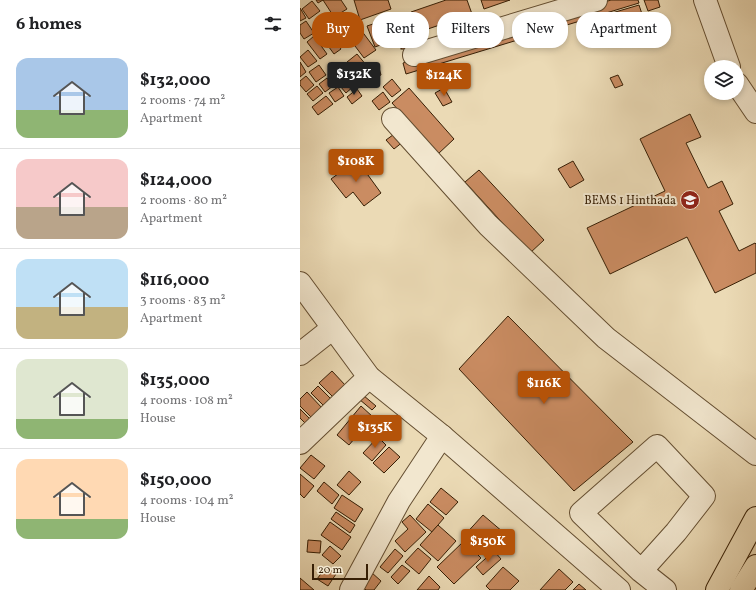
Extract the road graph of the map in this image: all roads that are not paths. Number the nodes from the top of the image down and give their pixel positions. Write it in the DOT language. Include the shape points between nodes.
graph roads {
  1 [pos="596,0"];
  2 [pos="705,0"];
  3 [pos="414,55"];
  4 [pos="726,60"];
  5 [pos="744,94"];
  6 [pos="756,112"];
  7 [pos="393,119"];
  8 [pos="300,283"];
  9 [pos="333,328"];
  10 [pos="300,354"];
  11 [pos="369,377"];
  12 [pos="442,436"];
  13 [pos="300,443"];
  14 [pos="756,454"];
  15 [pos="756,518"];
  16 [pos="756,566"];
  17 [pos="641,570"];
  18 [pos="351,590"];
  19 [pos="619,590"];
  20 [pos="664,590"];
  21 [pos="717,590"];
  22 [pos="741,590"];
  1 -- 3 [label="street"];
  2 -- 4 [label="street"];
  5 -- 6 [label="street"];
  7 -- 14 [label="street" via="488,225 606,338"];
  8 -- 9 [label="street"];
  9 -- 10 [label="street"];
  9 -- 11 [label="street"];
  11 -- 12 [label="street"];
  11 -- 13 [label="street"];
  12 -- 18 [label="street" via="399,501"];
  12 -- 19 [label="street"];
  15 -- 21 [label="main road"];
  16 -- 22 [label="main road"];
  17 -- 17 [label="street" via="581,514 657,446 704,496 676,532"];
  17 -- 20 [label="street"];
}
